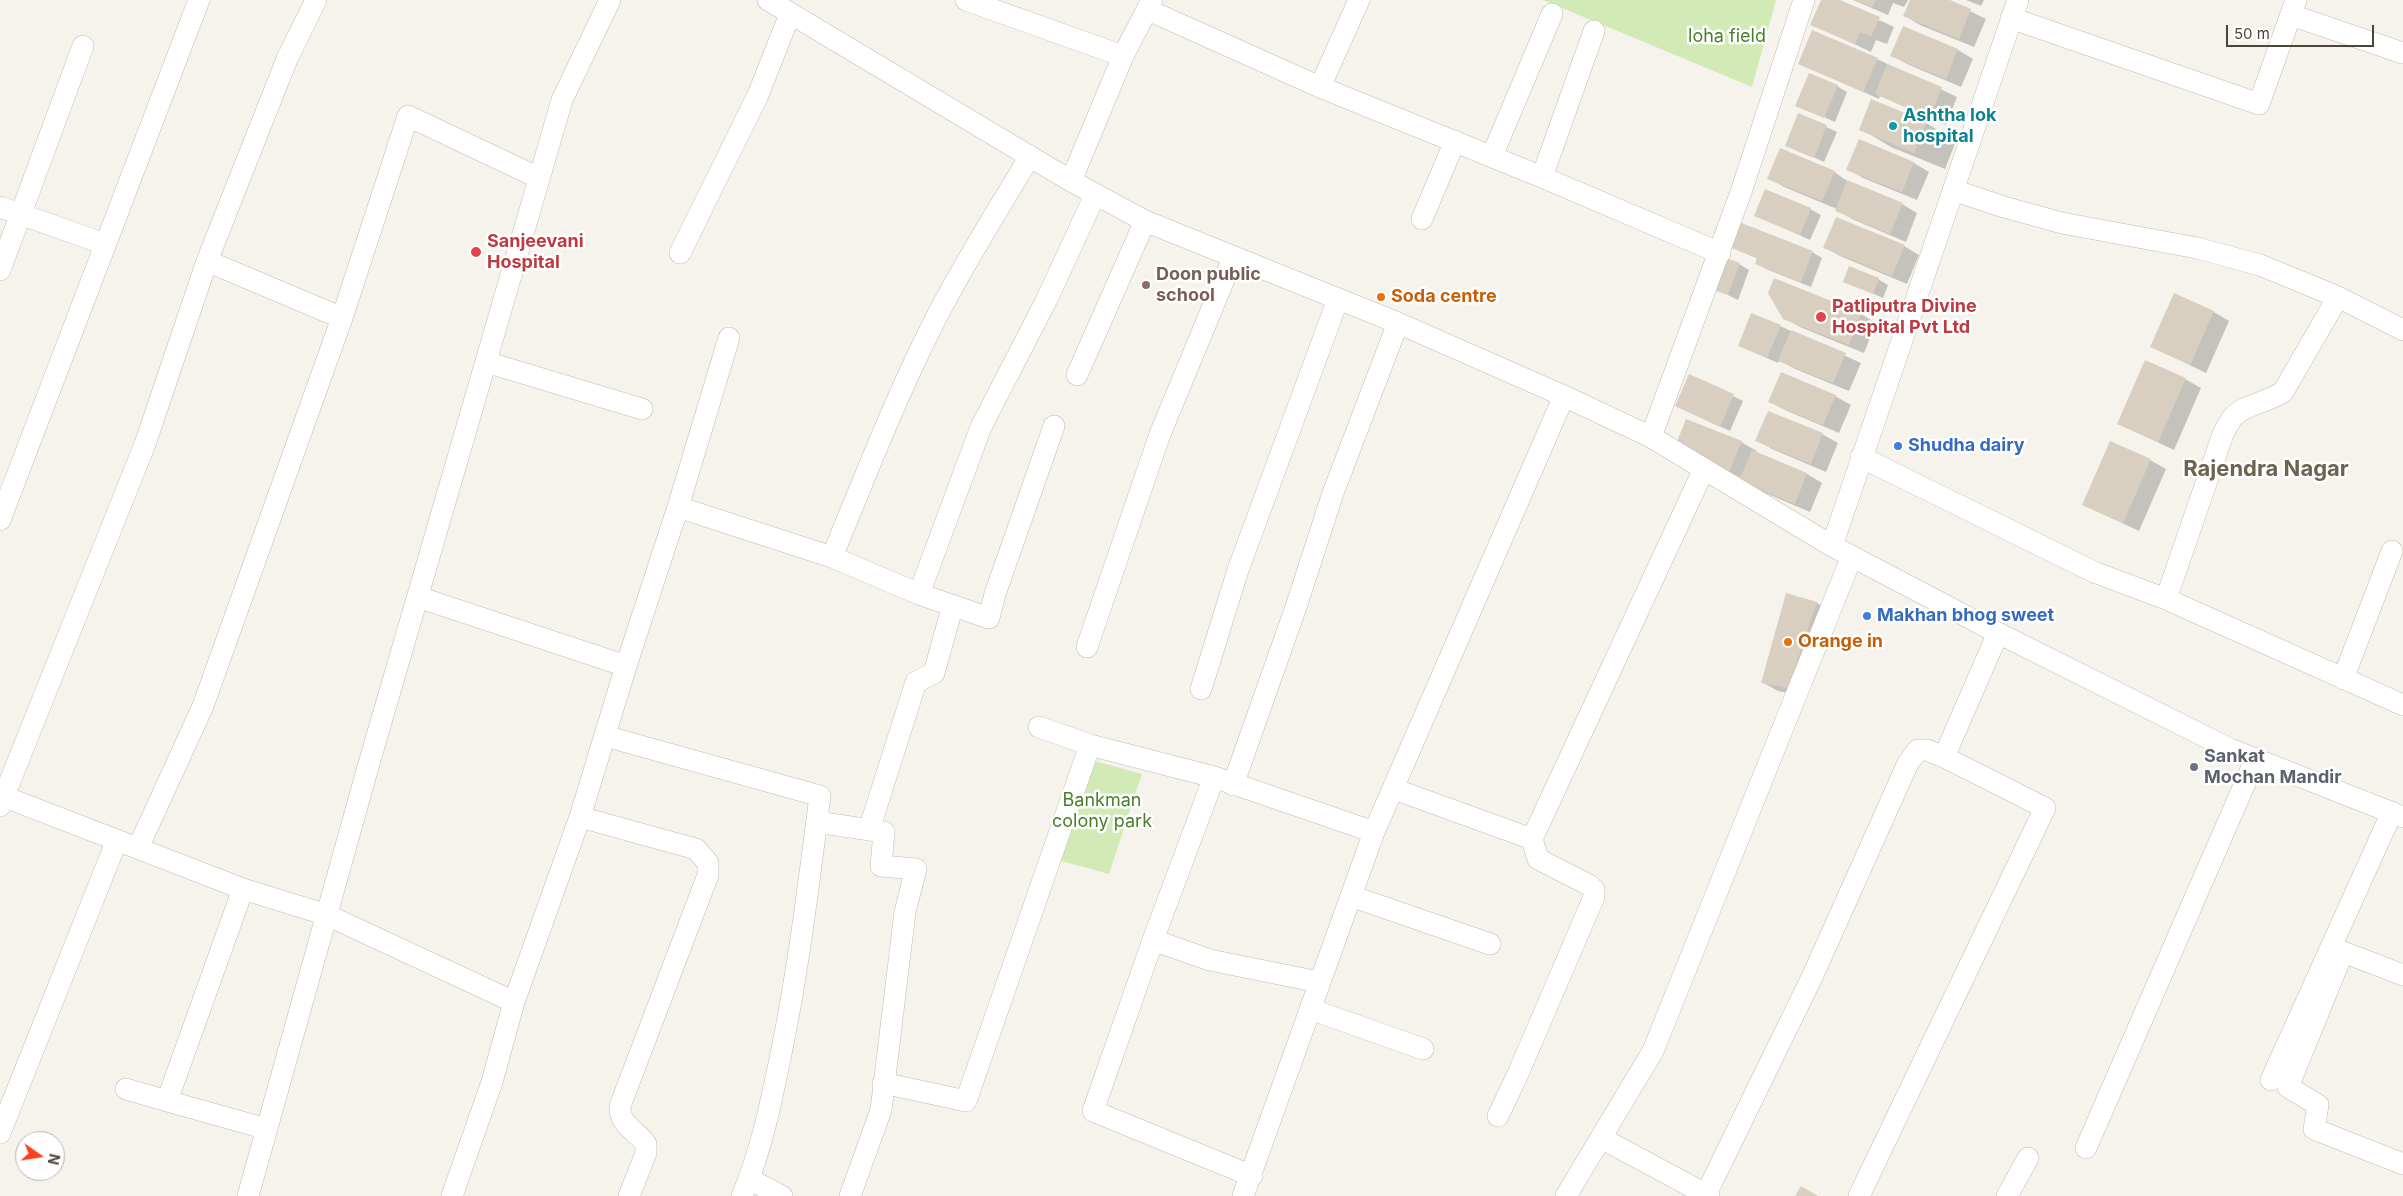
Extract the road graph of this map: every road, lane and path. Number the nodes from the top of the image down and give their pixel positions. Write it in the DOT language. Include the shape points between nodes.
graph roads {
  1 [pos="199,0"];
  2 [pos="316,0"];
  3 [pos="610,0"];
  4 [pos="966,0"];
  5 [pos="1359,0"];
  6 [pos="1804,0"];
  7 [pos="777,5"];
  8 [pos="1150,5"];
  9 [pos="2294,8"];
  10 [pos="2015,9"];
  11 [pos="1552,14"];
  12 [pos="1594,31"];
  13 [pos="83,46"];
  14 [pos="2403,52"];
  15 [pos="1123,56"];
  16 [pos="1320,87"];
  17 [pos="1455,141"];
  18 [pos="1030,156"];
  19 [pos="1492,156"];
  20 [pos="1542,177"];
  21 [pos="539,178"];
  22 [pos="1071,181"];
  23 [pos="1953,190"];
  24 [pos="1095,195"];
  25 [pos="0,207"];
  26 [pos="21,214"];
  27 [pos="1422,220"];
  28 [pos="1145,221"];
  29 [pos="105,244"];
  30 [pos="1720,252"];
  31 [pos="680,253"];
  32 [pos="1233,258"];
  33 [pos="208,261"];
  34 [pos="0,270"];
  35 [pos="2338,296"];
  36 [pos="1338,299"];
  37 [pos="342,318"];
  38 [pos="1398,323"];
  39 [pos="2403,330"];
  40 [pos="729,338"];
  41 [pos="486,362"];
  42 [pos="1076,375"];
  43 [pos="1564,396"];
  44 [pos="642,409"];
  45 [pos="1054,426"];
  46 [pos="1651,437"];
  47 [pos="1861,457"];
  48 [pos="1704,469"];
  49 [pos="678,507"];
  50 [pos="0,520"];
  51 [pos="1832,546"];
  52 [pos="2392,551"];
  53 [pos="1852,556"];
  54 [pos="832,557"];
  55 [pos="919,594"];
  56 [pos="418,597"];
  57 [pos="2166,599"];
  58 [pos="953,605"];
  59 [pos="1998,634"];
  60 [pos="1087,647"];
  61 [pos="626,666"];
  62 [pos="2343,679"];
  63 [pos="1201,689"];
  64 [pos="2403,705"];
  65 [pos="1039,727"];
  66 [pos="605,736"];
  67 [pos="1090,745"];
  68 [pos="1944,757"];
  69 [pos="2256,758"];
  70 [pos="1224,781"];
  71 [pos="1394,789"];
  72 [pos="1,799"];
  73 [pos="2398,815"];
  74 [pos="580,816"];
  75 [pos="817,822"];
  76 [pos="869,830"];
  77 [pos="1374,832"];
  78 [pos="1532,839"];
  79 [pos="117,840"];
  80 [pos="138,848"];
  81 [pos="243,889"];
  82 [pos="1352,896"];
  83 [pos="327,915"];
  84 [pos="1153,940"];
  85 [pos="1490,944"];
  86 [pos="2403,976"];
  87 [pos="1319,982"];
  88 [pos="514,1002"];
  89 [pos="1310,1008"];
  90 [pos="1423,1049"];
  91 [pos="2270,1080"];
  92 [pos="883,1083"];
  93 [pos="126,1089"];
  94 [pos="167,1101"];
  95 [pos="1498,1116"];
  96 [pos="267,1129"];
  97 [pos="0,1133"];
  98 [pos="1601,1138"];
  99 [pos="2086,1148"];
  100 [pos="2028,1158"];
  101 [pos="2403,1164"];
  102 [pos="1252,1176"];
  103 [pos="746,1188"];
  104 [pos="1707,1195"];
  105 [pos="248,1196"];
  106 [pos="452,1196"];
  107 [pos="629,1196"];
  108 [pos="782,1196"];
  109 [pos="850,1196"];
  110 [pos="1243,1196"];
  111 [pos="1566,1196"];
  112 [pos="1859,1196"];
  113 [pos="2007,1196"];
  1 -- 29 [label="street"];
  2 -- 33 [label="street" via="287,59"];
  3 -- 21 [label="street" via="562,100"];
  4 -- 15 [label="street"];
  5 -- 16 [label="street"];
  6 -- 30 [label="street"];
  7 -- 18 [label="street"];
  7 -- 31 [label="street" via="758,95"];
  8 -- 15 [label="street"];
  8 -- 16 [label="street"];
  9 -- 10 [label="street" via="2259,104"];
  9 -- 14 [label="street"];
  10 -- 23 [label="street"];
  11 -- 19 [label="street"];
  12 -- 20 [label="street"];
  13 -- 26 [label="street"];
  15 -- 22 [label="street"];
  16 -- 17 [label="street"];
  17 -- 19 [label="street"];
  17 -- 27 [label="street"];
  18 -- 22 [label="street"];
  18 -- 54 [label="street" via="932,326 891,414"];
  19 -- 20 [label="street"];
  20 -- 30 [label="street"];
  21 -- 37 [label="street" via="408,116"];
  21 -- 41 [label="street"];
  22 -- 24 [label="street"];
  23 -- 35 [label="street" via="2062,223 2197,248 2260,265"];
  23 -- 47 [label="street"];
  24 -- 28 [label="street"];
  24 -- 55 [label="street" via="981,427"];
  25 -- 26 [label="street"];
  26 -- 29 [label="street"];
  26 -- 34 [label="street"];
  28 -- 32 [label="street"];
  28 -- 42 [label="street"];
  29 -- 50 [label="street"];
  30 -- 46 [label="street"];
  32 -- 36 [label="street"];
  32 -- 60 [label="street" via="1160,434"];
  33 -- 37 [label="street"];
  33 -- 72 [label="street" via="145,444"];
  35 -- 39 [label="street"];
  35 -- 57 [label="street" via="2282,392 2271,400 2240,411 2232,418 2223,434"];
  36 -- 38 [label="street"];
  36 -- 63 [label="street" via="1238,570"];
  37 -- 80 [label="street" via="203,706"];
  38 -- 43 [label="street"];
  38 -- 70 [label="street" via="1332,493 1296,607"];
  40 -- 49 [label="street"];
  41 -- 44 [label="street"];
  41 -- 56 [label="street"];
  43 -- 46 [label="street"];
  43 -- 71 [label="street"];
  45 -- 58 [label="street" via="995,594 990,618"];
  46 -- 48 [label="street"];
  47 -- 51 [label="street"];
  47 -- 57 [label="street" via="2094,572"];
  48 -- 51 [label="street"];
  48 -- 78 [label="street"];
  49 -- 54 [label="street"];
  49 -- 61 [label="street"];
  51 -- 53 [label="street"];
  52 -- 62 [label="street"];
  53 -- 59 [label="street"];
  53 -- 98 [label="street" via="1653,1051"];
  54 -- 55 [label="street"];
  55 -- 58 [label="street"];
  56 -- 61 [label="street"];
  56 -- 83 [label="street"];
  57 -- 62 [label="street"];
  58 -- 76 [label="street" via="934,673 916,682"];
  59 -- 68 [label="street"];
  59 -- 69 [label="street" via="2230,749"];
  61 -- 66 [label="street"];
  62 -- 64 [label="street"];
  65 -- 67 [label="street"];
  66 -- 74 [label="street"];
  66 -- 75 [label="street" via="820,796"];
  67 -- 70 [label="street"];
  67 -- 92 [label="street" via="966,1101"];
  68 -- 104 [label="street" via="1918,750 1908,763 1813,975"];
  68 -- 112 [label="street" via="2045,808"];
  69 -- 73 [label="street"];
  69 -- 99 [label="street"];
  70 -- 77 [label="street"];
  70 -- 84 [label="street"];
  71 -- 77 [label="street"];
  71 -- 78 [label="street"];
  72 -- 79 [label="street"];
  73 -- 91 [label="street"];
  74 -- 88 [label="street"];
  74 -- 107 [label="street" via="696,849 708,863 708,875 620,1106 623,1121 646,1144 646,1153"];
  75 -- 76 [label="street"];
  75 -- 103 [label="street" via="786,1030 772,1098"];
  76 -- 92 [label="street" via="884,832 881,866 916,869 905,912"];
  77 -- 82 [label="street"];
  78 -- 95 [label="street" via="1538,859 1589,885 1594,890 1594,897"];
  79 -- 80 [label="street"];
  79 -- 97 [label="street"];
  80 -- 81 [label="street"];
  81 -- 83 [label="street"];
  81 -- 94 [label="street"];
  82 -- 85 [label="street"];
  82 -- 87 [label="street"];
  83 -- 88 [label="street"];
  83 -- 96 [label="street"];
  84 -- 87 [label="street" via="1210,960"];
  84 -- 102 [label="street" via="1093,1110"];
  86 -- 101 [label="street" via="2343,952 2288,1087 2318,1105 2314,1128"];
  87 -- 89 [label="street"];
  88 -- 106 [label="street" via="492,1082"];
  89 -- 90 [label="street"];
  89 -- 102 [label="street"];
  92 -- 109 [label="street" via="881,1110"];
  93 -- 94 [label="street"];
  94 -- 96 [label="street"];
  96 -- 105 [label="street"];
  98 -- 104 [label="street"];
  98 -- 111 [label="street"];
  100 -- 113 [label="street"];
  102 -- 110 [label="street"];
  103 -- 108 [label="street"];
}
